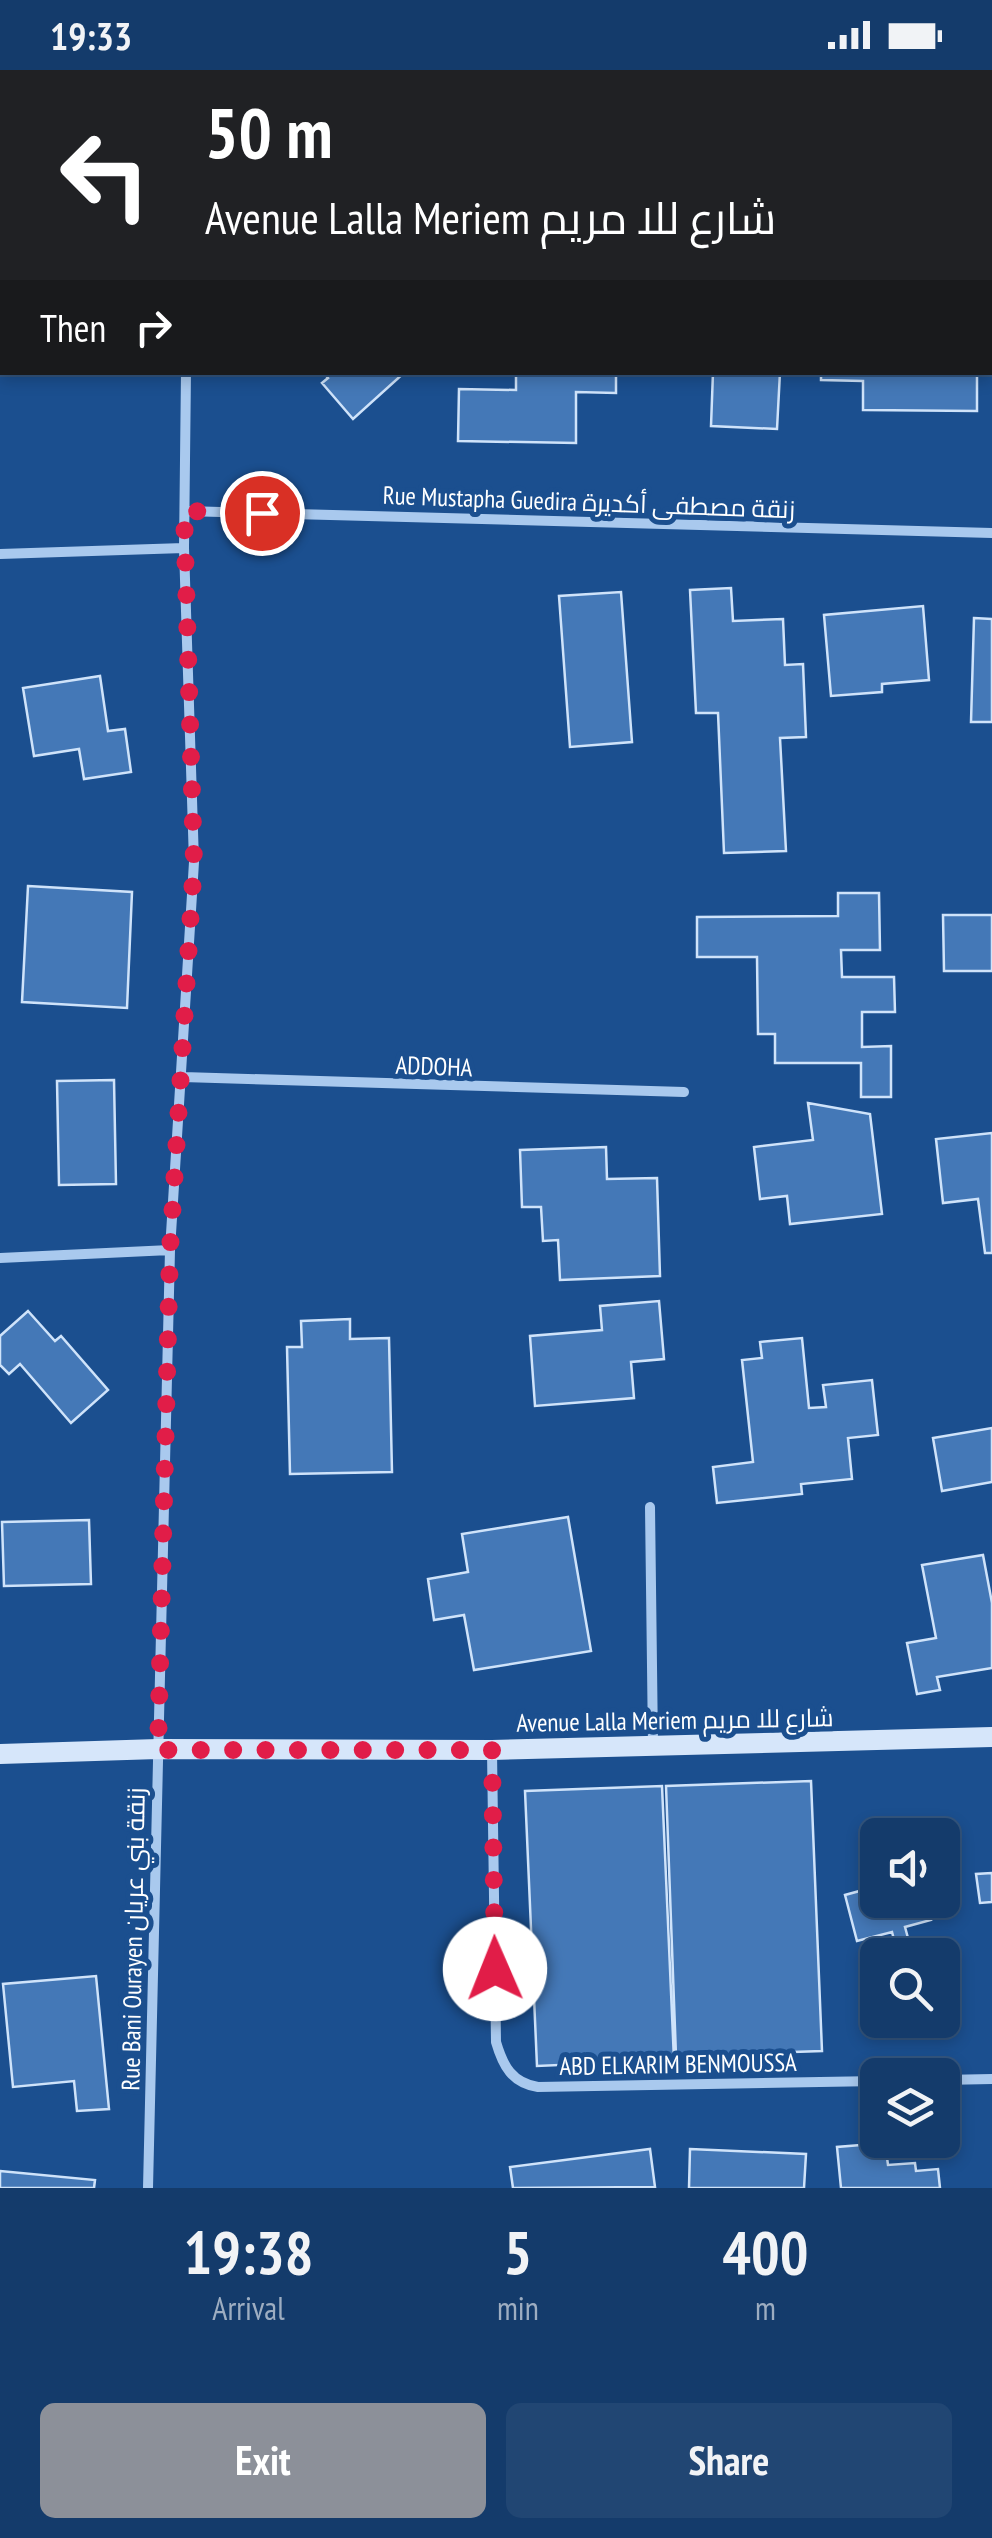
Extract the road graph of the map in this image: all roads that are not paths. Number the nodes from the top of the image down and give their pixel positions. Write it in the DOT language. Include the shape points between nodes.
graph roads {
  1 [pos="186,375"];
  2 [pos="184,511"];
  3 [pos="992,533"];
  4 [pos="184,548"];
  5 [pos="0,554"];
  6 [pos="182,1077"];
  7 [pos="684,1092"];
  8 [pos="170,1250"];
  9 [pos="0,1258"];
  10 [pos="650,1507"];
  11 [pos="992,1737"];
  12 [pos="653,1745"];
  13 [pos="158,1750"];
  14 [pos="492,1750"];
  15 [pos="0,1754"];
  16 [pos="992,2079"];
  17 [pos="960,2080"];
  18 [pos="860,2081"];
  19 [pos="148,2188"];
  1 -- 2 [label="street, Rue Bani Ourayen زنقة بني عريان"];
  2 -- 3 [label="street, Rue Mustapha Guedira زنقة مصطفى أكديرة"];
  2 -- 4 [label="street, Rue Bani Ourayen زنقة بني عريان"];
  4 -- 5 [label="street"];
  4 -- 6 [label="street, Rue Bani Ourayen زنقة بني عريان" via="194,862"];
  6 -- 7 [label="street, ADDOHA"];
  6 -- 8 [label="street, Rue Bani Ourayen زنقة بني عريان"];
  8 -- 9 [label="street"];
  8 -- 13 [label="street, Rue Bani Ourayen زنقة بني عريان"];
  10 -- 12 [label="street"];
  11 -- 12 [label="street, Avenue Lalla Meriem شارع للا مريم"];
  12 -- 14 [label="street, Avenue Lalla Meriem شارع للا مريم"];
  13 -- 14 [label="street, Avenue Lalla Meriem شارع للا مريم"];
  13 -- 15 [label="street, Avenue Lalla Meriem شارع للا مريم"];
  13 -- 19 [label="street, Rue Bani Ourayen زنقة بني عريان"];
  14 -- 18 [label="street, ABD ELKARIM BENMOUSSA" via="496,2042 516,2079 538,2087"];
  16 -- 17 [label="street"];
}
